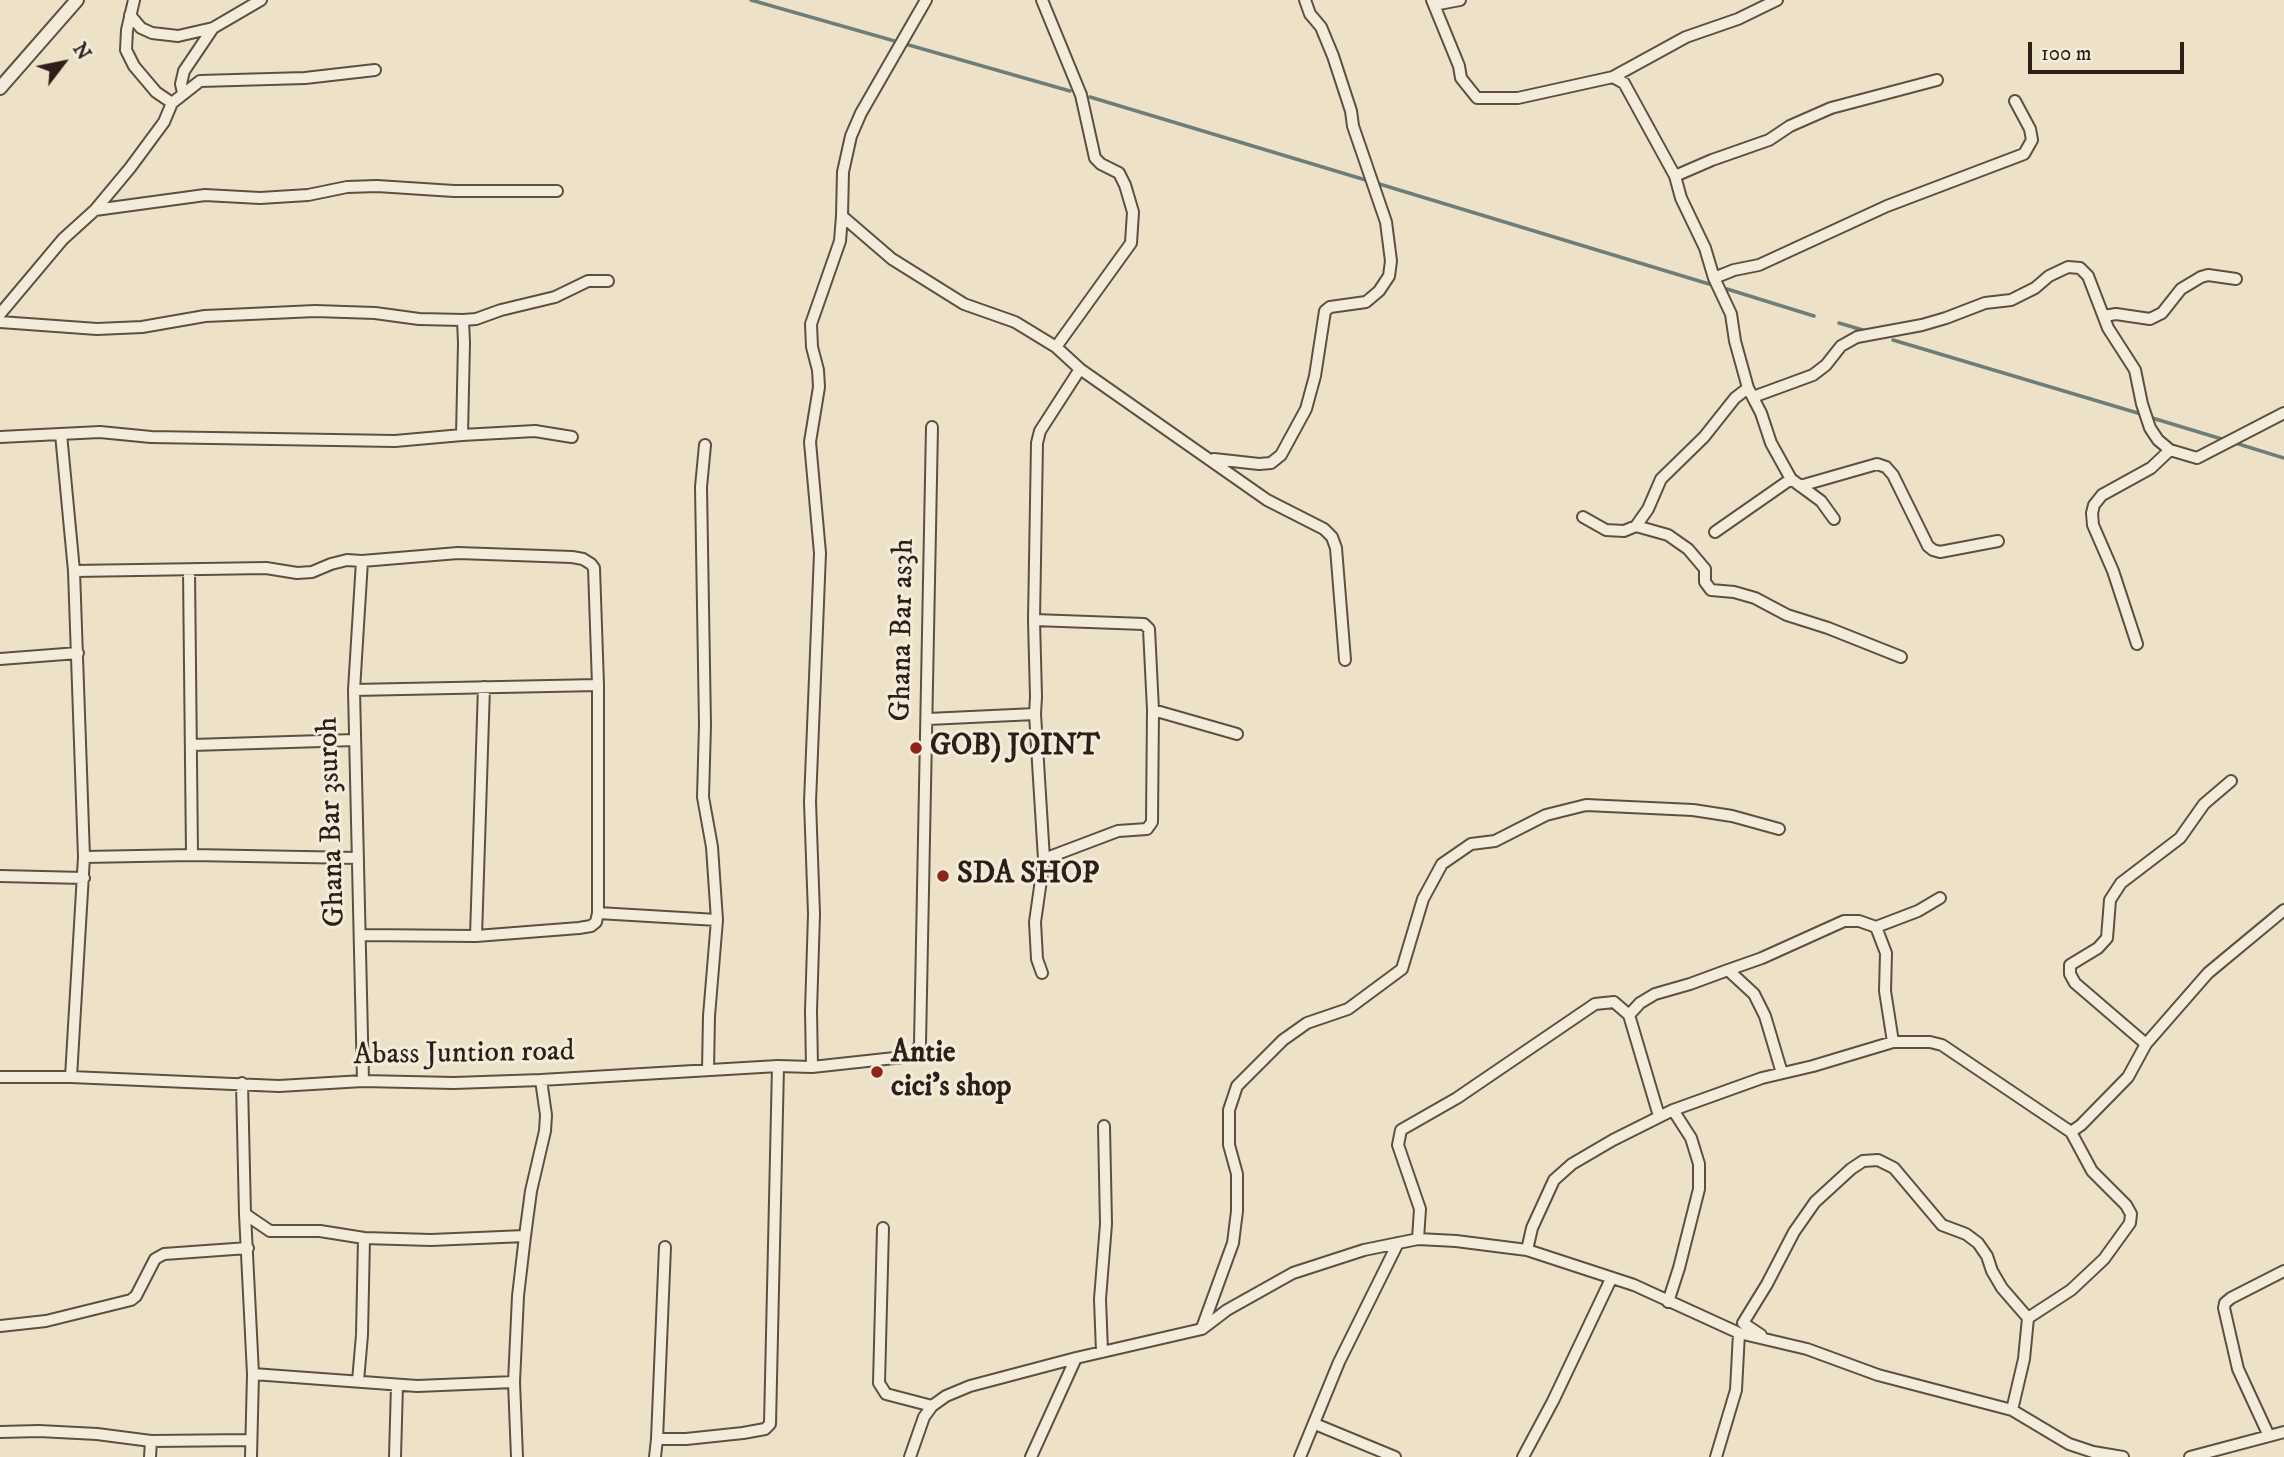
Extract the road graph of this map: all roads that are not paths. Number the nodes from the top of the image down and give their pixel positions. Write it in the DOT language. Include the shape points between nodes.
graph roads {
  1 [pos="134,0"];
  2 [pos="261,0"];
  3 [pos="911,0"];
  4 [pos="1042,0"];
  5 [pos="1305,0"];
  6 [pos="1460,0"];
  7 [pos="1777,0"];
  8 [pos="74,1"];
  9 [pos="924,3"];
  10 [pos="1433,3"];
  11 [pos="130,15"];
  12 [pos="213,28"];
  13 [pos="375,70"];
  14 [pos="1613,77"];
  15 [pos="1937,80"];
  16 [pos="0,88"];
  17 [pos="183,93"];
  18 [pos="2015,101"];
  19 [pos="172,103"];
  20 [pos="1675,176"];
  21 [pos="557,191"];
  22 [pos="95,210"];
  23 [pos="842,216"];
  24 [pos="1714,278"];
  25 [pos="2236,279"];
  26 [pos="608,281"];
  27 [pos="0,314"];
  28 [pos="2104,316"];
  29 [pos="463,320"];
  30 [pos="0,321"];
  31 [pos="1055,348"];
  32 [pos="1080,369"];
  33 [pos="1751,392"];
  34 [pos="2284,413"];
  35 [pos="932,427"];
  36 [pos="61,434"];
  37 [pos="462,435"];
  38 [pos="0,437"];
  39 [pos="572,437"];
  40 [pos="705,445"];
  41 [pos="2170,450"];
  42 [pos="1211,458"];
  43 [pos="1796,482"];
  44 [pos="1583,517"];
  45 [pos="1834,519"];
  46 [pos="1636,526"];
  47 [pos="1715,533"];
  48 [pos="1998,541"];
  49 [pos="362,562"];
  50 [pos="75,570"];
  51 [pos="188,570"];
  52 [pos="1034,620"];
  53 [pos="2137,643"];
  54 [pos="78,653"];
  55 [pos="1901,657"];
  56 [pos="0,659"];
  57 [pos="1345,660"];
  58 [pos="598,685"];
  59 [pos="484,687"];
  60 [pos="354,690"];
  61 [pos="1153,710"];
  62 [pos="1035,714"];
  63 [pos="928,719"];
  64 [pos="1237,734"];
  65 [pos="355,740"];
  66 [pos="192,745"];
  67 [pos="2231,781"];
  68 [pos="1779,829"];
  69 [pos="192,855"];
  70 [pos="84,857"];
  71 [pos="358,858"];
  72 [pos="1044,859"];
  73 [pos="0,876"];
  74 [pos="84,878"];
  75 [pos="1940,898"];
  76 [pos="2284,910"];
  77 [pos="598,913"];
  78 [pos="717,919"];
  79 [pos="1876,927"];
  80 [pos="360,935"];
  81 [pos="476,936"];
  82 [pos="1728,970"];
  83 [pos="1042,973"];
  84 [pos="1629,1015"];
  85 [pos="1894,1042"];
  86 [pos="920,1044"];
  87 [pos="2147,1044"];
  88 [pos="778,1066"];
  89 [pos="812,1067"];
  90 [pos="708,1070"];
  91 [pos="1782,1073"];
  92 [pos="0,1077"];
  93 [pos="71,1077"];
  94 [pos="541,1080"];
  95 [pos="363,1081"];
  96 [pos="242,1083"];
  97 [pos="1672,1110"];
  98 [pos="1659,1116"];
  99 [pos="1104,1126"];
  100 [pos="2071,1132"];
  101 [pos="245,1214"];
  102 [pos="883,1228"];
  103 [pos="525,1236"];
  104 [pos="364,1238"];
  105 [pos="1419,1239"];
  106 [pos="1398,1243"];
  107 [pos="666,1247"];
  108 [pos="248,1248"];
  109 [pos="1527,1250"];
  110 [pos="2284,1271"];
  111 [pos="1611,1279"];
  112 [pos="1668,1302"];
  113 [pos="2028,1318"];
  114 [pos="0,1326"];
  115 [pos="1202,1329"];
  116 [pos="1739,1333"];
  117 [pos="1786,1345"];
  118 [pos="1102,1352"];
  119 [pos="1076,1358"];
  120 [pos="253,1374"];
  121 [pos="358,1381"];
  122 [pos="514,1382"];
  123 [pos="397,1385"];
  124 [pos="932,1406"];
  125 [pos="2012,1410"];
  126 [pos="1315,1424"];
  127 [pos="0,1432"];
  128 [pos="2284,1432"];
  129 [pos="2269,1436"];
  130 [pos="657,1439"];
  131 [pos="251,1440"];
  132 [pos="151,1441"];
  133 [pos="2092,1455"];
  134 [pos="150,1457"];
  135 [pos="251,1457"];
  136 [pos="396,1457"];
  137 [pos="517,1457"];
  138 [pos="655,1457"];
  139 [pos="911,1457"];
  140 [pos="1031,1457"];
  141 [pos="1300,1457"];
  142 [pos="1395,1457"];
  143 [pos="1523,1457"];
  144 [pos="1716,1457"];
  145 [pos="2123,1457"];
  146 [pos="2190,1457"];
  1 -- 11 [label="street"];
  2 -- 12 [label="street"];
  3 -- 9 [label="street"];
  4 -- 31 [label="street" via="1081,95 1095,158 1119,173 1133,212 1131,243"];
  5 -- 42 [label="street" via="1333,56 1386,222 1389,276 1366,302 1325,311 1306,409 1281,455 1259,464"];
  6 -- 10 [label="street"];
  7 -- 14 [label="street" via="1686,37"];
  8 -- 16 [label="street"];
  9 -- 23 [label="street" via="851,136 843,172"];
  10 -- 14 [label="street" via="1461,78 1477,98 1518,98"];
  11 -- 12 [label="street" via="152,33 178,36"];
  11 -- 19 [label="street" via="127,50 134,66"];
  12 -- 17 [label="street" via="184,71"];
  13 -- 17 [label="street" via="306,78 200,81"];
  14 -- 20 [label="street" via="1624,83"];
  15 -- 20 [label="street" via="1831,108 1777,136"];
  17 -- 19 [label="street"];
  18 -- 24 [label="street" via="2032,140 2024,154 1887,206 1759,265"];
  19 -- 22 [label="street" via="164,122"];
  20 -- 24 [label="street"];
  21 -- 22 [label="street" via="347,187 260,198 205,195"];
  22 -- 27 [label="street" via="63,239"];
  23 -- 31 [label="street" via="892,259 964,304 1015,322"];
  23 -- 89 [label="street" via="840,241 811,324 819,387 810,442 820,553 810,802"];
  24 -- 33 [label="street" via="1731,314"];
  25 -- 28 [label="street" via="2202,277 2181,289 2162,313 2150,319"];
  26 -- 29 [label="street" via="589,281 555,297"];
  28 -- 33 [label="street" via="2088,276 2080,268 2068,267 2011,300 1985,303 1922,325 1857,337 1841,346 1813,375"];
  28 -- 41 [label="street" via="2135,369 2150,428"];
  29 -- 30 [label="street" via="315,311 205,316 119,329"];
  29 -- 37 [label="street"];
  31 -- 32 [label="street"];
  32 -- 42 [label="street"];
  32 -- 52 [label="street" via="1037,443"];
  33 -- 43 [label="street" via="1771,443"];
  33 -- 46 [label="street" via="1735,398 1704,438 1661,479"];
  34 -- 41 [label="street" via="2197,458"];
  35 -- 63 [label="street, Ghana Bar as3h"];
  36 -- 37 [label="street" via="395,441"];
  36 -- 38 [label="street"];
  36 -- 50 [label="street"];
  37 -- 39 [label="street" via="536,431"];
  40 -- 78 [label="street" via="701,487 703,797"];
  41 -- 53 [label="street" via="2151,468 2102,495 2092,513"];
  42 -- 57 [label="street" via="1267,500 1332,537"];
  43 -- 45 [label="street" via="1821,501"];
  43 -- 47 [label="street"];
  43 -- 48 [label="street" via="1877,464 1893,475 1933,550"];
  44 -- 46 [label="street" via="1606,530"];
  46 -- 55 [label="street" via="1680,542 1705,569 1704,582 1711,590 1755,598 1787,615"];
  49 -- 51 [label="street" via="347,560 305,573 266,568"];
  49 -- 58 [label="street" via="458,553 583,559 594,568"];
  49 -- 60 [label="street, Ghana Bar 3suroh"];
  50 -- 51 [label="street"];
  50 -- 54 [label="street"];
  51 -- 66 [label="street"];
  52 -- 61 [label="street" via="1144,624 1149,629"];
  52 -- 62 [label="street"];
  54 -- 56 [label="street"];
  54 -- 70 [label="street"];
  58 -- 59 [label="street"];
  58 -- 77 [label="street"];
  59 -- 60 [label="street"];
  59 -- 81 [label="street"];
  60 -- 65 [label="street, Ghana Bar 3suroh"];
  61 -- 64 [label="street"];
  61 -- 72 [label="street" via="1152,822 1147,829 1118,831"];
  62 -- 63 [label="street"];
  62 -- 72 [label="street"];
  63 -- 86 [label="street, Ghana Bar as3h"];
  65 -- 66 [label="street"];
  65 -- 71 [label="street, Ghana Bar 3suroh"];
  66 -- 69 [label="street"];
  67 -- 87 [label="street" via="2204,804 2180,838 2121,883 2110,900 2107,938 2070,965 2075,983"];
  68 -- 115 [label="street" via="1693,810 1586,805 1546,815 1495,841 1471,844 1442,864 1423,899 1402,970 1348,1009 1307,1023 1237,1086 1229,1110 1229,1145 1237,1174 1233,1243"];
  69 -- 70 [label="street"];
  69 -- 71 [label="street"];
  70 -- 74 [label="street"];
  71 -- 80 [label="street, Ghana Bar 3suroh"];
  72 -- 83 [label="street" via="1035,922"];
  73 -- 74 [label="street"];
  74 -- 93 [label="street"];
  75 -- 79 [label="street"];
  76 -- 87 [label="street" via="2208,973"];
  77 -- 78 [label="street"];
  77 -- 81 [label="street" via="591,926"];
  78 -- 90 [label="street"];
  79 -- 82 [label="street" via="1844,921"];
  79 -- 85 [label="street" via="1886,953 1885,991"];
  80 -- 81 [label="street"];
  80 -- 95 [label="street, Ghana Bar 3suroh"];
  82 -- 84 [label="street" via="1655,994"];
  82 -- 91 [label="street" via="1754,994"];
  84 -- 98 [label="street"];
  84 -- 105 [label="street" via="1614,1002 1595,1004 1457,1098 1401,1130 1398,1145 1420,1209"];
  85 -- 91 [label="street"];
  85 -- 100 [label="street" via="1942,1045"];
  86 -- 89 [label="street, Abass Juntion road" via="908,1058"];
  87 -- 100 [label="street" via="2128,1077"];
  88 -- 89 [label="street, Abass Juntion road"];
  88 -- 90 [label="street, Abass Juntion road"];
  88 -- 130 [label="street" via="769,1424 743,1433"];
  90 -- 94 [label="street, Abass Juntion road"];
  91 -- 97 [label="street"];
  92 -- 93 [label="street, Abass Juntion road"];
  93 -- 96 [label="street, Abass Juntion road"];
  94 -- 95 [label="street, Abass Juntion road"];
  94 -- 103 [label="street" via="545,1131"];
  95 -- 96 [label="street, Abass Juntion road" via="279,1086"];
  96 -- 101 [label="street"];
  97 -- 98 [label="street"];
  97 -- 112 [label="street" via="1691,1138 1699,1164 1699,1189"];
  98 -- 109 [label="street" via="1573,1164 1555,1180 1532,1228"];
  99 -- 118 [label="street"];
  100 -- 113 [label="street" via="2092,1171 2126,1205 2130,1223 2104,1259 2071,1290"];
  101 -- 104 [label="street" via="270,1231 320,1231"];
  101 -- 108 [label="street"];
  102 -- 124 [label="street" via="879,1383 887,1394"];
  103 -- 104 [label="street"];
  103 -- 122 [label="street"];
  104 -- 121 [label="street"];
  105 -- 106 [label="street"];
  105 -- 109 [label="street"];
  106 -- 115 [label="street" via="1293,1273"];
  106 -- 126 [label="street" via="1339,1362"];
  107 -- 130 [label="street"];
  108 -- 114 [label="street" via="164,1254 155,1259 131,1300 46,1321"];
  108 -- 120 [label="street"];
  109 -- 111 [label="street"];
  110 -- 129 [label="street" via="2231,1298 2224,1308 2238,1369"];
  111 -- 112 [label="street" via="1634,1284"];
  111 -- 143 [label="street"];
  112 -- 116 [label="street"];
  113 -- 117 [label="street" via="2002,1287 1978,1243 1942,1225 1894,1168 1878,1160 1863,1161 1815,1202 1743,1323"];
  113 -- 125 [label="street"];
  115 -- 118 [label="street"];
  116 -- 117 [label="street"];
  116 -- 144 [label="street" via="1736,1390"];
  117 -- 125 [label="street"];
  118 -- 119 [label="street"];
  119 -- 124 [label="street" via="970,1386"];
  119 -- 140 [label="street"];
  120 -- 121 [label="street"];
  120 -- 131 [label="street"];
  121 -- 123 [label="street"];
  122 -- 123 [label="street"];
  122 -- 137 [label="street"];
  123 -- 136 [label="street"];
  124 -- 139 [label="street"];
  125 -- 133 [label="street"];
  126 -- 141 [label="street"];
  126 -- 142 [label="street"];
  127 -- 132 [label="street" via="97,1434"];
  128 -- 129 [label="street"];
  129 -- 146 [label="street"];
  130 -- 138 [label="street"];
  131 -- 132 [label="street"];
  131 -- 135 [label="street"];
  132 -- 134 [label="street"];
  133 -- 145 [label="street"];
}
